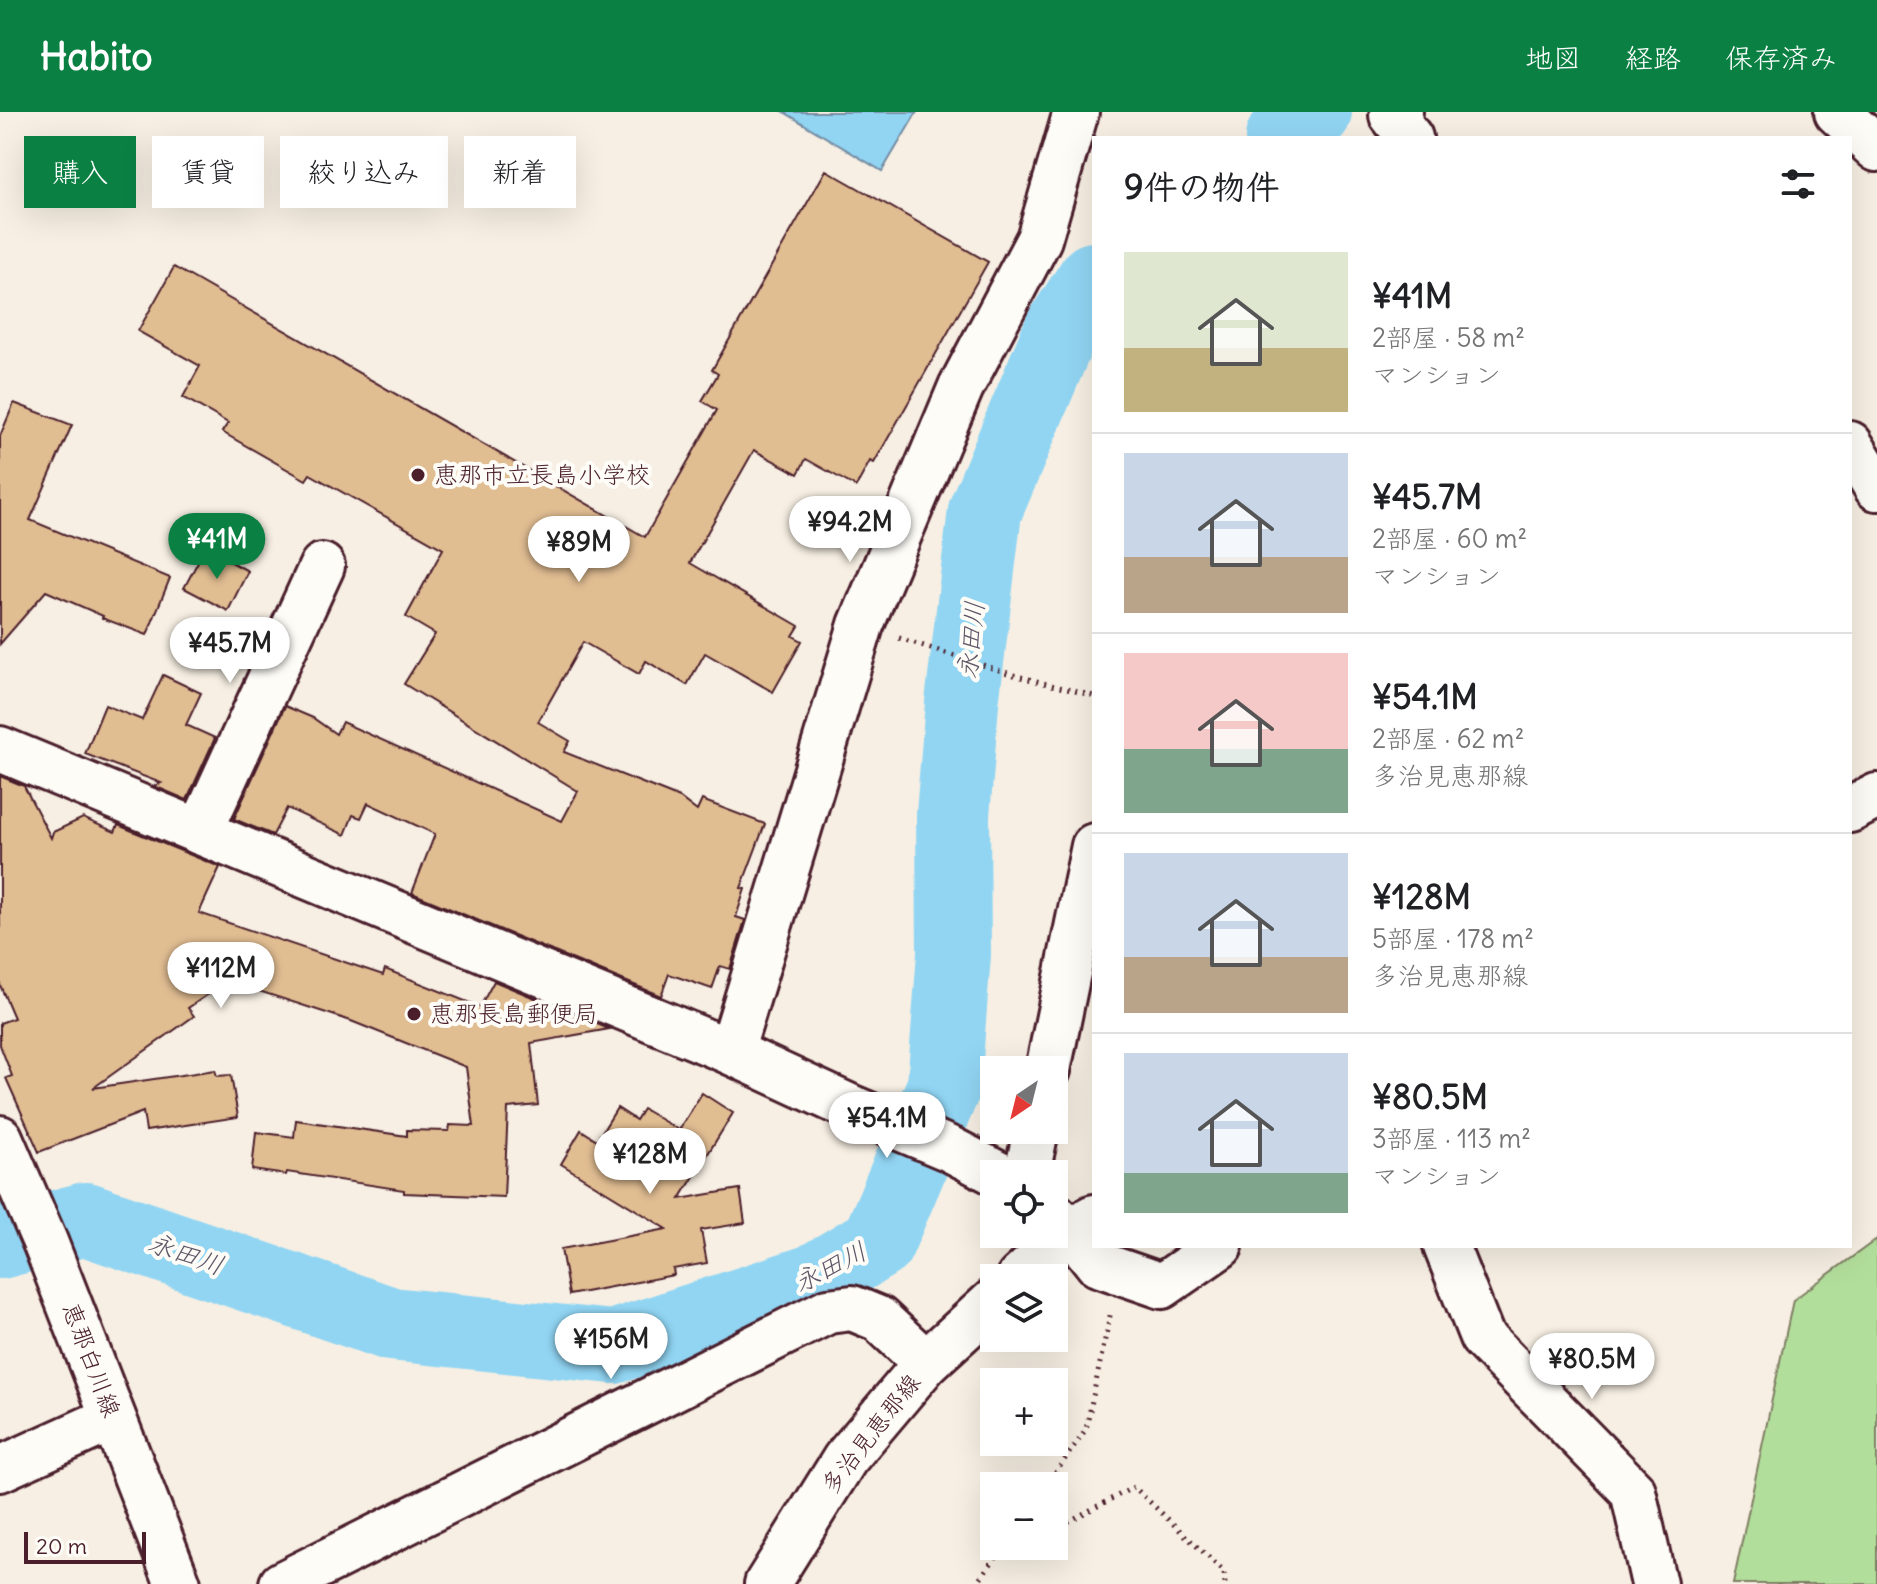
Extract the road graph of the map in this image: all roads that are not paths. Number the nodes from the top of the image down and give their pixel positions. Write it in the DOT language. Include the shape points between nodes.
graph roads {
  1 [pos="1076,112"];
  2 [pos="1400,112"];
  3 [pos="1837,112"];
  4 [pos="1408,136"];
  5 [pos="1877,149"];
  6 [pos="1852,447"];
  7 [pos="1877,488"];
  8 [pos="322,566"];
  9 [pos="0,749"];
  10 [pos="1877,796"];
  11 [pos="1852,809"];
  12 [pos="200,832"];
  13 [pos="1092,856"];
  14 [pos="731,1052"];
  15 [pos="1051,1056"];
  16 [pos="4,1149"];
  17 [pos="980,1165"];
  18 [pos="1073,1221"];
  19 [pos="1217,1248"];
  20 [pos="1447,1248"];
  21 [pos="1032,1264"];
  22 [pos="980,1314"];
  23 [pos="926,1363"];
  24 [pos="113,1418"];
  25 [pos="0,1469"];
  26 [pos="178,1584"];
  27 [pos="282,1584"];
  28 [pos="767,1584"];
  29 [pos="1654,1584"];
  1 -- 14 [label="street" via="1039,239 961,387 861,625"];
  2 -- 4 [label="street" via="1392,115"];
  3 -- 5 [label="street"];
  6 -- 7 [label="street"];
  8 -- 12 [label="street"];
  9 -- 12 [label="street"];
  10 -- 11 [label="street"];
  12 -- 14 [label="street"];
  13 -- 15 [label="street"];
  14 -- 17 [label="street"];
  16 -- 24 [label="street, 恵那白川線"];
  18 -- 19 [label="street" via="1098,1264 1162,1286"];
  18 -- 21 [label="street"];
  20 -- 29 [label="street" via="1482,1337 1633,1491"];
  22 -- 23 [label="street, 多治見恵那線"];
  23 -- 27 [label="street" via="879,1319 852,1308 828,1311"];
  23 -- 28 [label="street, 多治見恵那線" via="845,1459"];
  24 -- 25 [label="street"];
  24 -- 26 [label="street, 恵那白川線"];
}
